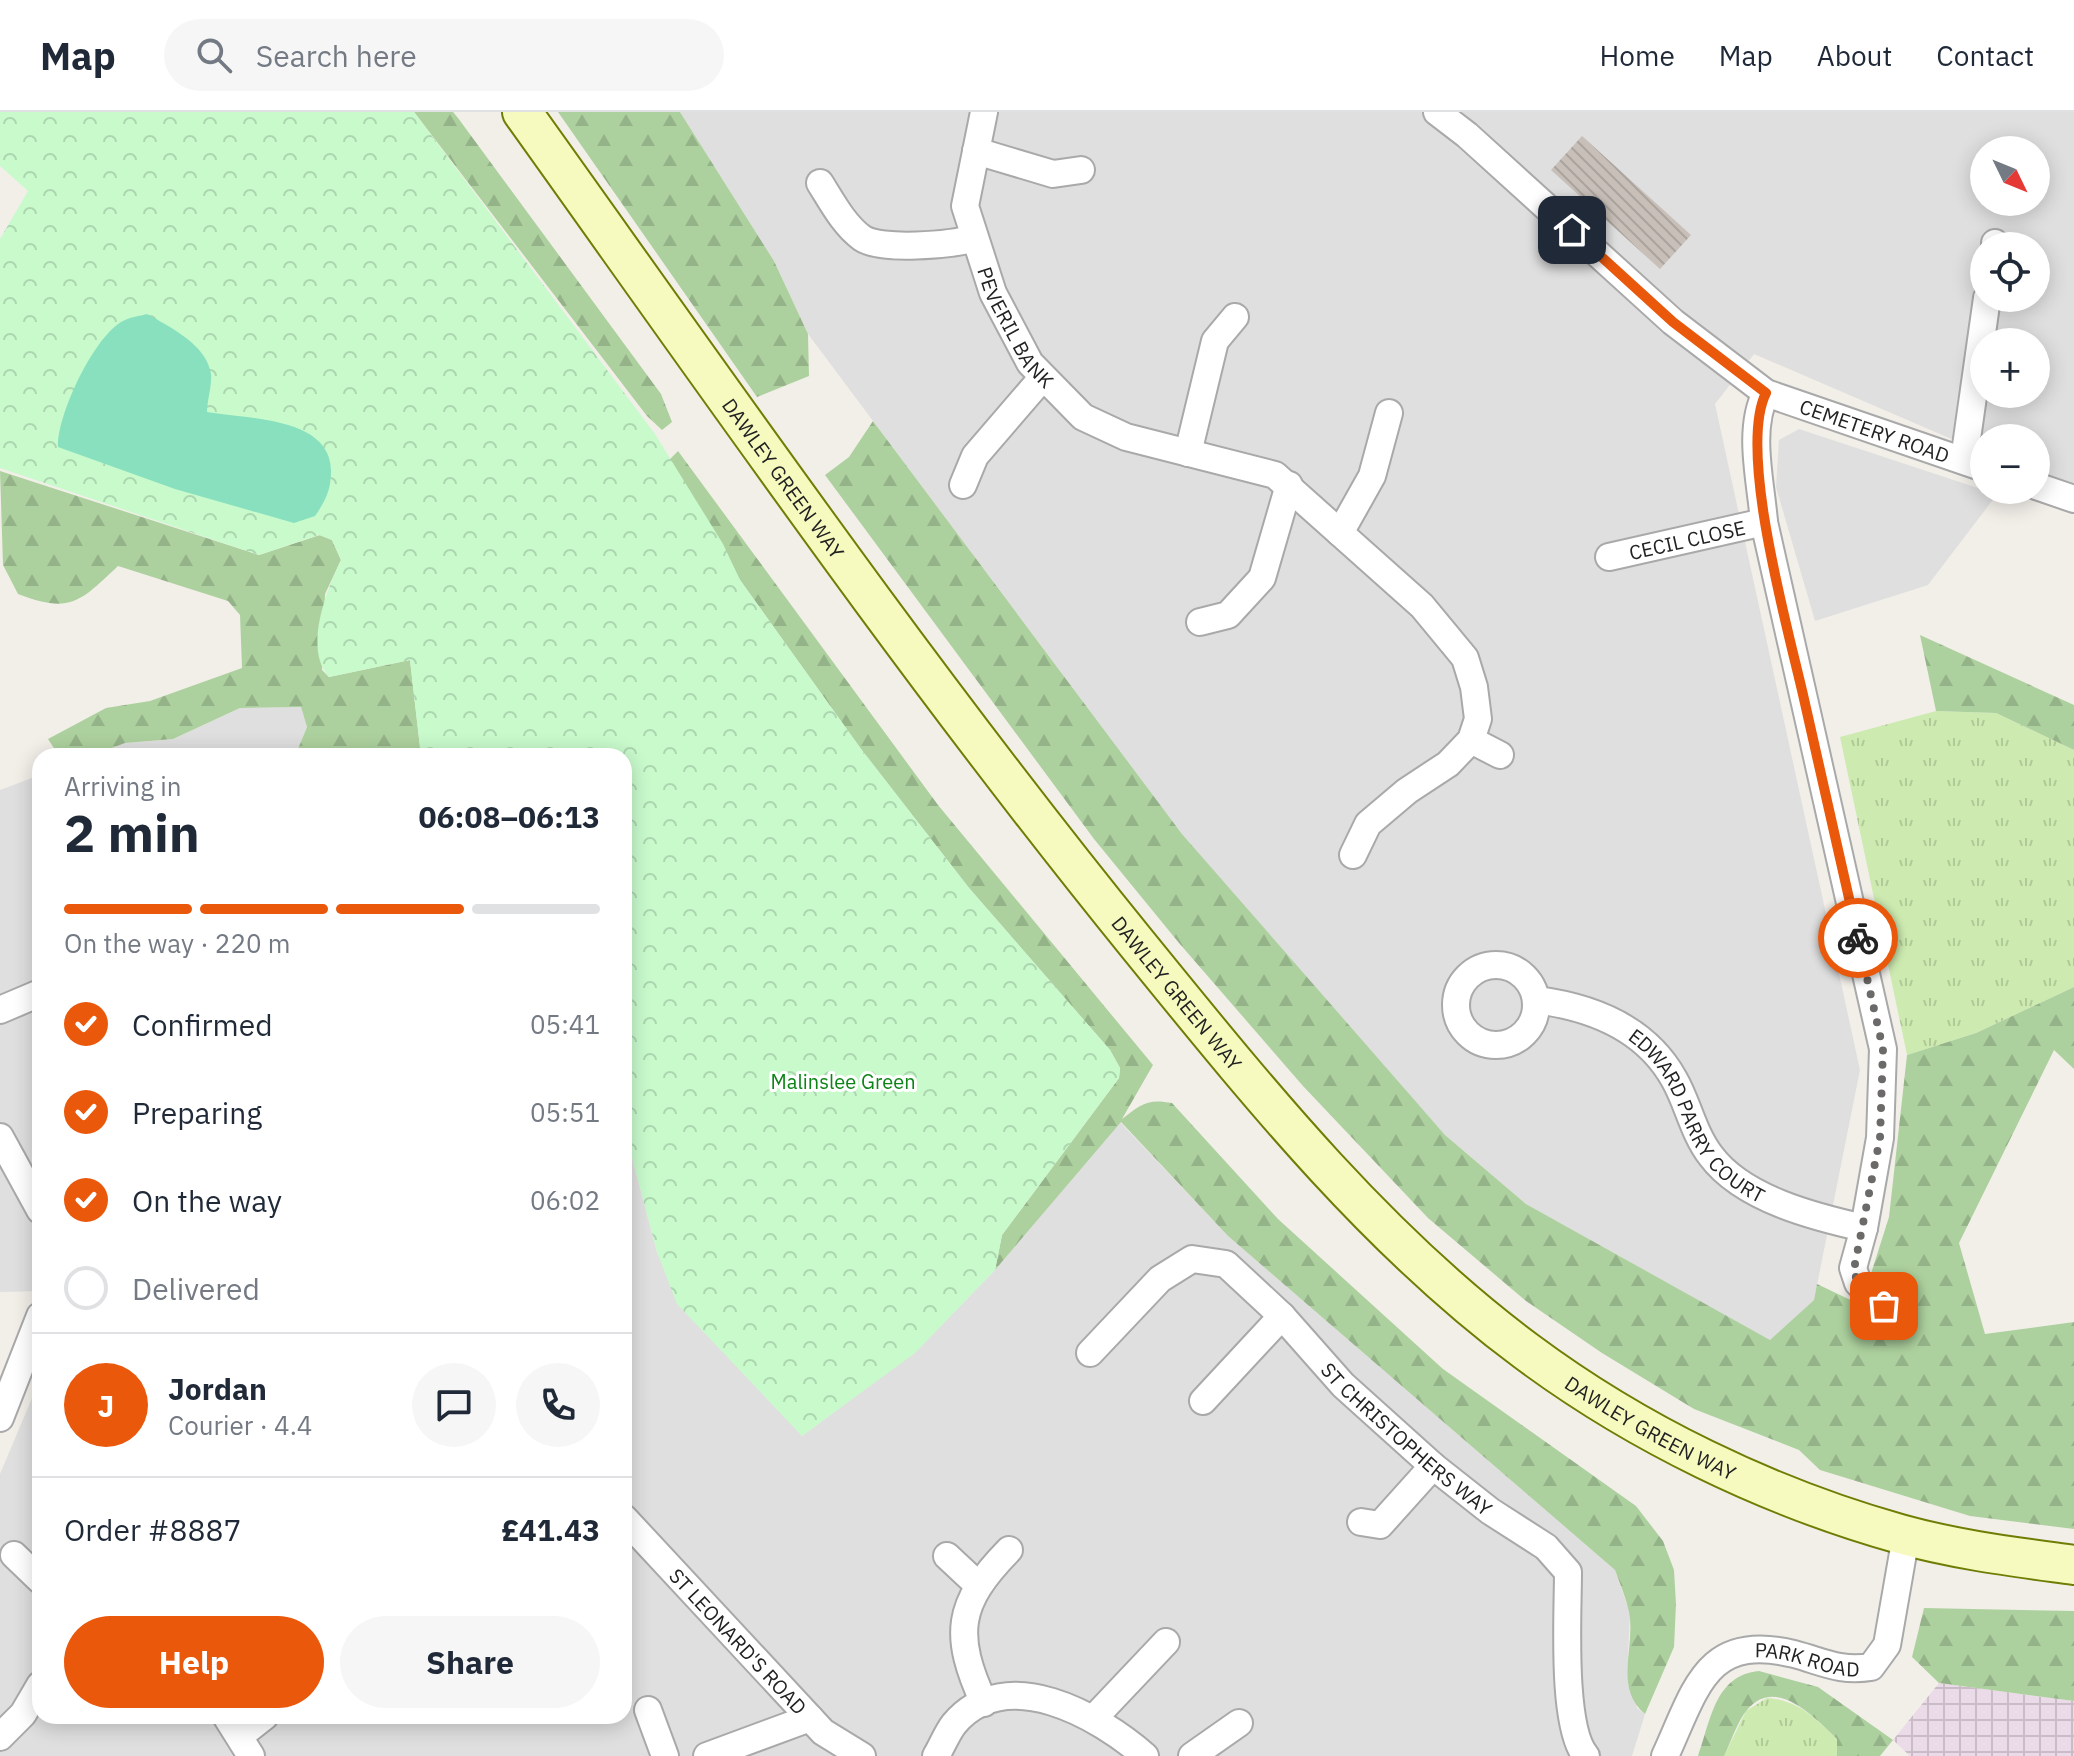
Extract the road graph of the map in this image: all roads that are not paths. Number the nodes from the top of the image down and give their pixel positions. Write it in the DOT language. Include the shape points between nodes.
graph roads {
  1 [pos="522,112"];
  2 [pos="984,112"];
  3 [pos="1437,112"];
  4 [pos="976,151"];
  5 [pos="1081,170"];
  6 [pos="820,183"];
  7 [pos="974,238"];
  8 [pos="1986,312"];
  9 [pos="1235,317"];
  10 [pos="1043,377"];
  11 [pos="1766,393"];
  12 [pos="1389,413"];
  13 [pos="1977,424"];
  14 [pos="1188,453"];
  15 [pos="1970,463"];
  16 [pos="963,485"];
  17 [pos="1289,485"];
  18 [pos="2050,491"];
  19 [pos="2074,499"];
  20 [pos="1764,522"];
  21 [pos="1340,533"];
  22 [pos="1609,557"];
  23 [pos="1200,622"];
  24 [pos="1471,740"];
  25 [pos="1500,755"];
  26 [pos="1353,855"];
  27 [pos="32,996"];
  28 [pos="1536,1000"];
  29 [pos="0,1010"];
  30 [pos="0,1137"];
  31 [pos="32,1195"];
  32 [pos="1864,1228"];
  33 [pos="1884,1306"];
  34 [pos="1282,1316"];
  35 [pos="32,1336"];
  36 [pos="1090,1353"];
  37 [pos="1203,1401"];
  38 [pos="0,1418"];
  39 [pos="1433,1466"];
  40 [pos="1361,1522"];
  41 [pos="632,1527"];
  42 [pos="1906,1536"];
  43 [pos="1009,1550"];
  44 [pos="14,1555"];
  45 [pos="947,1556"];
  46 [pos="2074,1565"];
  47 [pos="32,1572"];
  48 [pos="978,1585"];
  49 [pos="1166,1642"];
  50 [pos="32,1699"];
  51 [pos="984,1703"];
  52 [pos="648,1710"];
  53 [pos="810,1718"];
  54 [pos="1094,1718"];
  55 [pos="1239,1723"];
  56 [pos="0,1737"];
  57 [pos="665,1756"];
  58 [pos="707,1756"];
  59 [pos="862,1756"];
  60 [pos="936,1756"];
  61 [pos="1145,1756"];
  62 [pos="1192,1756"];
  63 [pos="1586,1756"];
  64 [pos="1665,1756"];
  1 -- 42 [label="main road, DAWLEY GREEN WAY" via="1036,821 1353,1197 1468,1305 1529,1353 1634,1421 1806,1503"];
  2 -- 4 [label="street, PEVERIL BANK"];
  3 -- 11 [label="street, CEMETERY ROAD" via="1673,322"];
  4 -- 5 [label="street" via="1053,174"];
  4 -- 7 [label="street, PEVERIL BANK" via="965,206"];
  6 -- 7 [label="street" via="840,215 873,243 932,245"];
  7 -- 10 [label="street, PEVERIL BANK" via="993,293 1030,363"];
  8 -- 13 [label="street"];
  9 -- 14 [label="street" via="1215,341"];
  10 -- 14 [label="street, PEVERIL BANK" via="1083,417 1126,437"];
  10 -- 16 [label="street" via="975,456"];
  11 -- 15 [label="street, CEMETERY ROAD"];
  11 -- 20 [label="street" via="1759,406 1757,437"];
  12 -- 21 [label="street" via="1372,476"];
  14 -- 17 [label="street, PEVERIL BANK" via="1275,475"];
  17 -- 21 [label="street, PEVERIL BANK"];
  17 -- 23 [label="street" via="1262,578 1228,615"];
  18 -- 19 [label="street"];
  20 -- 22 [label="street, CECIL CLOSE"];
  20 -- 32 [label="street" via="1883,1049 1880,1138"];
  21 -- 24 [label="street, PEVERIL BANK" via="1422,606 1465,658 1478,719"];
  24 -- 25 [label="street"];
  24 -- 26 [label="street" via="1448,764 1368,824"];
  27 -- 29 [label="street"];
  28 -- 32 [label="street, EDWARD PARRY COURT" via="1607,1016 1638,1037 1674,1078 1711,1157 1733,1176 1782,1203"];
  30 -- 31 [label="street"];
  32 -- 33 [label="street" via="1853,1274"];
  34 -- 36 [label="street, ST CHRISTOPHERS WAY" via="1226,1264 1192,1259 1160,1279"];
  34 -- 37 [label="street"];
  34 -- 39 [label="street, ST CHRISTOPHERS WAY" via="1343,1385"];
  35 -- 38 [label="street"];
  39 -- 40 [label="street" via="1380,1525"];
  39 -- 63 [label="street, ST CHRISTOPHERS WAY" via="1546,1547 1568,1572 1573,1727"];
  41 -- 53 [label="street, ST LEONARD'S ROAD"];
  42 -- 46 [label="main road, DAWLEY GREEN WAY"];
  42 -- 64 [label="street, PARK ROAD" via="1887,1645 1871,1667 1848,1671 1756,1647 1725,1655 1711,1666"];
  43 -- 48 [label="street"];
  44 -- 47 [label="street"];
  45 -- 48 [label="street"];
  48 -- 51 [label="street" via="966,1607 961,1638"];
  49 -- 54 [label="street"];
  50 -- 56 [label="street"];
  51 -- 54 [label="street" via="1028,1696"];
  51 -- 60 [label="street" via="955,1723"];
  52 -- 57 [label="street"];
  53 -- 58 [label="street"];
  53 -- 59 [label="street, ST LEONARD'S ROAD"];
  54 -- 61 [label="street"];
  55 -- 62 [label="street"];
}
